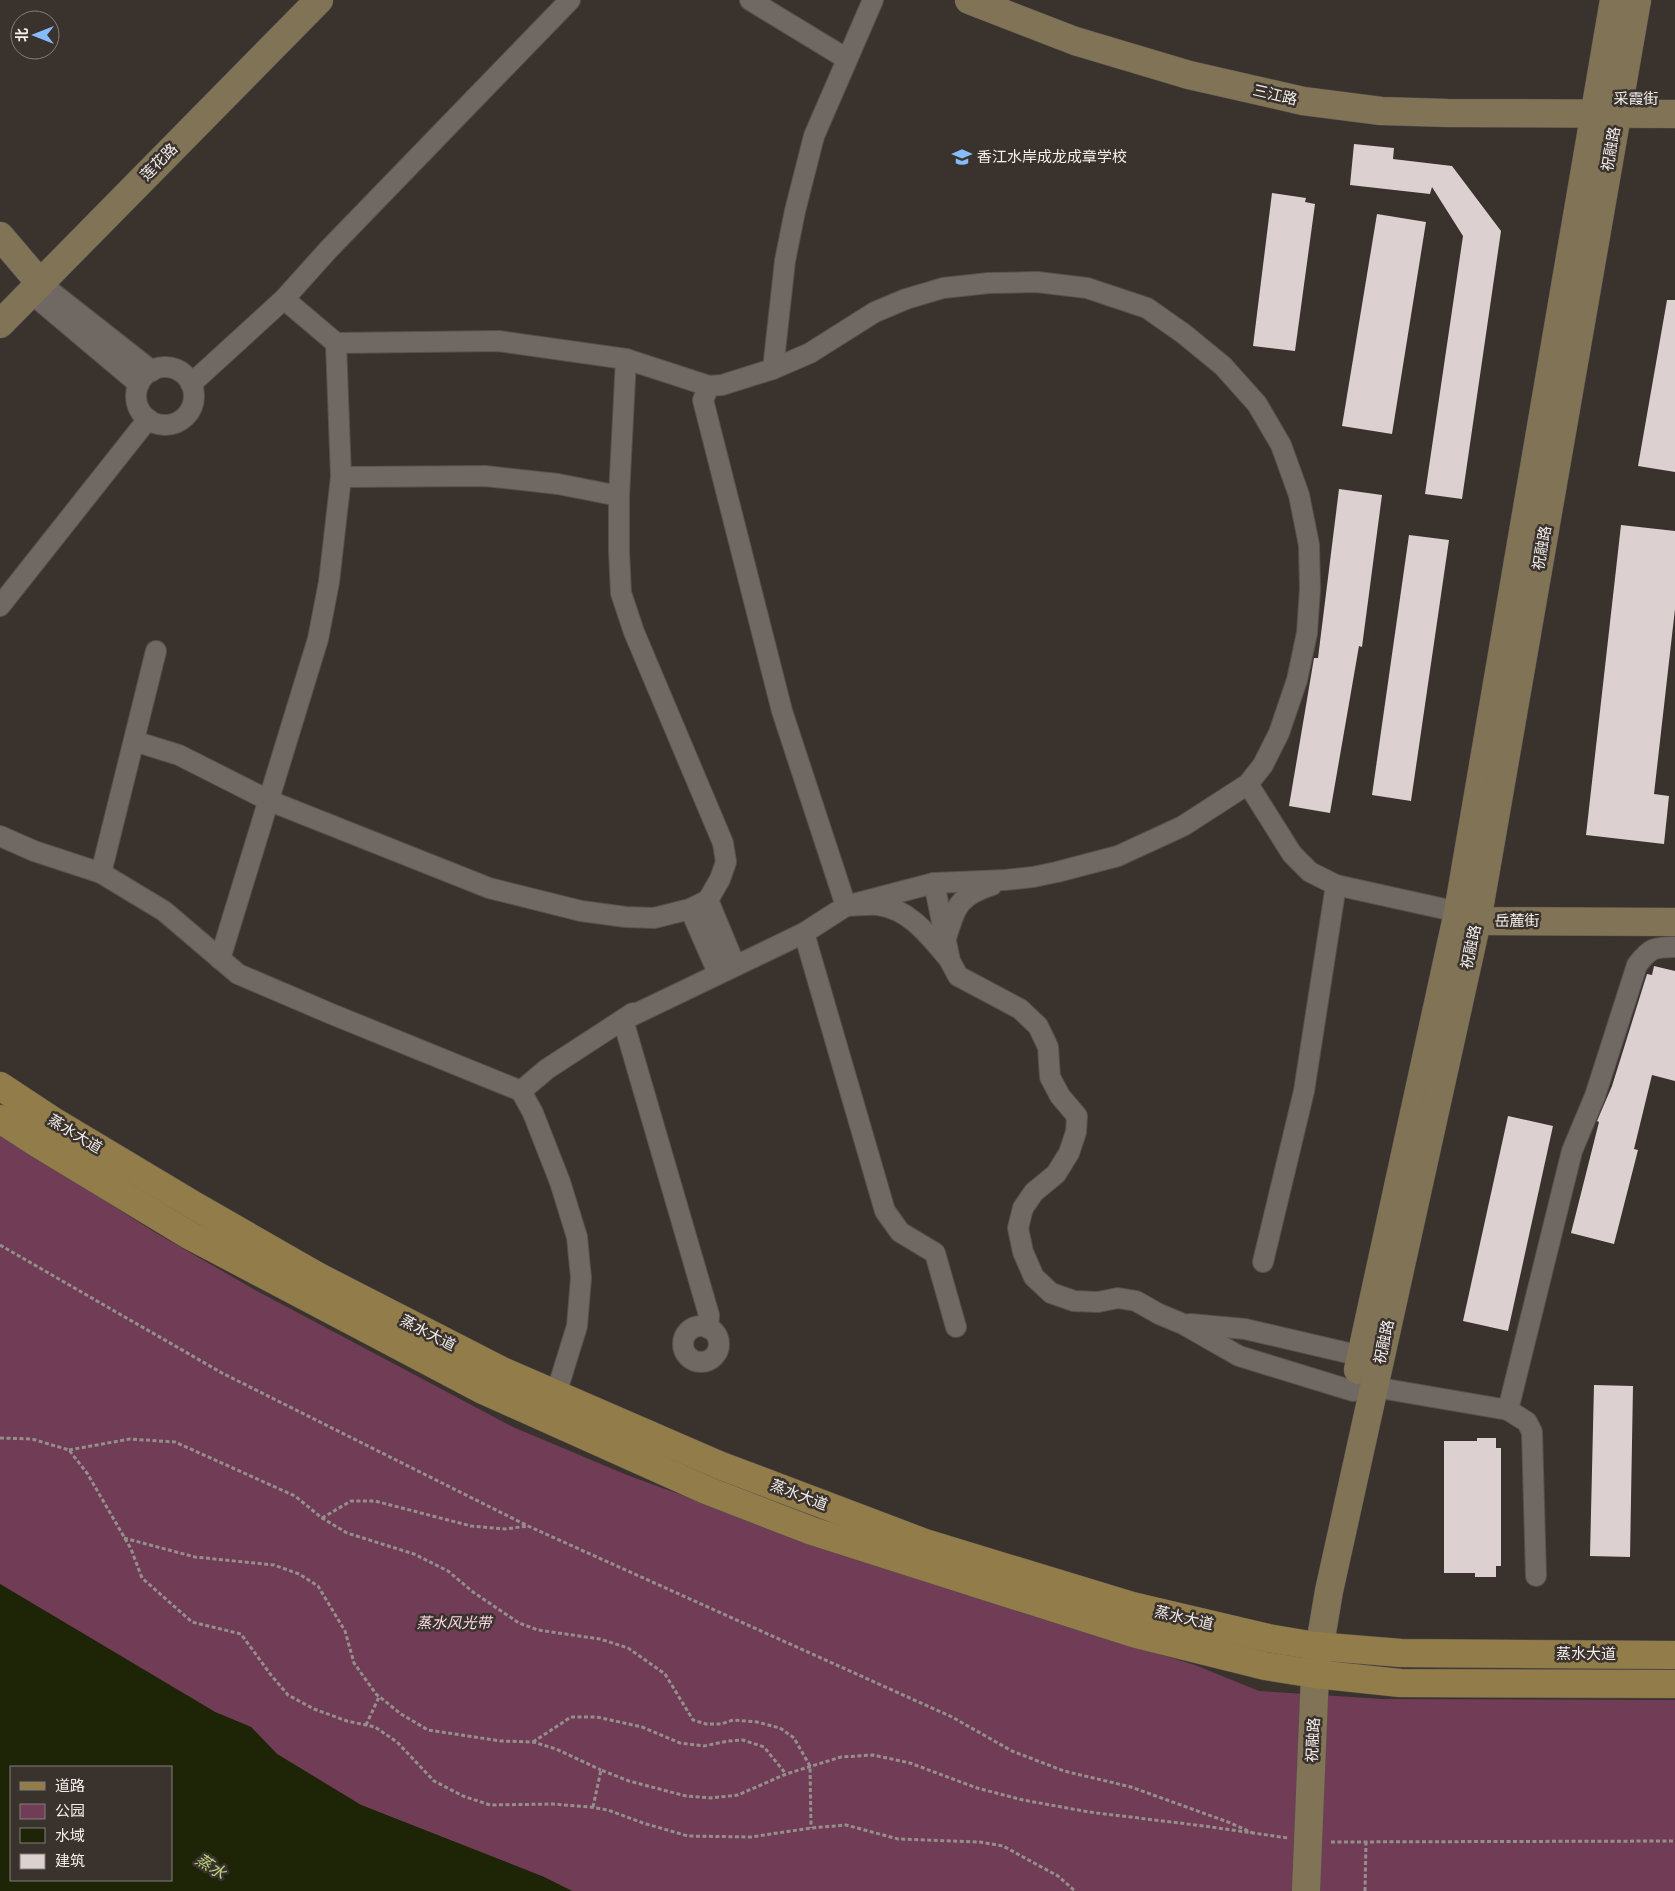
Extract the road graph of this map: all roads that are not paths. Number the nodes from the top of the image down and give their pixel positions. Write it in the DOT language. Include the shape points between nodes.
graph roads {
  1 [pos="301,0"];
  2 [pos="319,0"];
  3 [pos="570,0"];
  4 [pos="750,0"];
  5 [pos="873,0"];
  6 [pos="887,0"];
  7 [pos="970,0"];
  8 [pos="1001,0"];
  9 [pos="1614,0"];
  10 [pos="1637,0"];
  11 [pos="847,59"];
  12 [pos="1675,99"];
  13 [pos="1607,106"];
  14 [pos="1675,114"];
  15 [pos="0,236"];
  16 [pos="0,255"];
  17 [pos="32,283"];
  18 [pos="284,299"];
  19 [pos="0,307"];
  20 [pos="0,324"];
  21 [pos="336,343"];
  22 [pos="626,359"];
  23 [pos="773,369"];
  24 [pos="145,378"];
  25 [pos="192,384"];
  26 [pos="709,386"];
  27 [pos="148,419"];
  28 [pos="341,477"];
  29 [pos="619,496"];
  30 [pos="0,606"];
  31 [pos="156,651"];
  32 [pos="134,741"];
  33 [pos="1248,784"];
  34 [pos="270,801"];
  35 [pos="0,836"];
  36 [pos="101,872"];
  37 [pos="1005,880"];
  38 [pos="934,883"];
  39 [pos="1336,885"];
  40 [pos="893,893"];
  41 [pos="708,900"];
  42 [pos="846,906"];
  43 [pos="690,909"];
  44 [pos="1675,911"];
  45 [pos="1472,914"];
  46 [pos="1675,922"];
  47 [pos="804,933"];
  48 [pos="946,940"];
  49 [pos="1675,947"];
  50 [pos="220,959"];
  51 [pos="950,961"];
  52 [pos="725,964"];
  53 [pos="623,1020"];
  54 [pos="0,1086"];
  55 [pos="521,1091"];
  56 [pos="0,1119"];
  57 [pos="1263,1262"];
  58 [pos="1183,1324"];
  59 [pos="956,1327"];
  60 [pos="708,1328"];
  61 [pos="1361,1356"];
  62 [pos="1364,1389"];
  63 [pos="556,1394"];
  64 [pos="1508,1410"];
  65 [pos="1536,1576"];
  66 [pos="1313,1645"];
  67 [pos="1675,1655"];
  68 [pos="1309,1673"];
  69 [pos="1675,1684"];
  70 [pos="1303,1841"];
  71 [pos="1297,1891"];
  72 [pos="1306,1891"];
  1 -- 17 [label="main road, 莲花路"];
  2 -- 17 [label="main road, 莲花路"];
  3 -- 18 [label="street"];
  4 -- 11 [label="street"];
  5 -- 11 [label="street"];
  6 -- 11 [label="street" via="877,20"];
  7 -- 13 [label="main road, 三江路" via="1076,42 1190,76 1303,101 1381,111 1458,113"];
  8 -- 13 [label="main road, 三江路" via="1080,30 1193,63 1308,87 1384,96"];
  9 -- 13 [label="main road, 祝融路"];
  10 -- 13 [label="main road, 祝融路"];
  11 -- 23 [label="street" via="814,136 794,211"];
  12 -- 13 [label="main road, 采霞街"];
  13 -- 14 [label="main road, 采霞街"];
  13 -- 45 [label="main road, 祝融路"];
  15 -- 17 [label="main road"];
  16 -- 17 [label="main road"];
  17 -- 19 [label="main road, 莲花路"];
  17 -- 20 [label="main road, 莲花路"];
  17 -- 24 [label="street"];
  18 -- 21 [label="street"];
  18 -- 25 [label="street"];
  21 -- 22 [label="street" via="498,342"];
  21 -- 28 [label="street"];
  22 -- 26 [label="street"];
  22 -- 29 [label="street"];
  23 -- 26 [label="street"];
  23 -- 33 [label="street" via="810,353 875,312 906,299 943,288 1037,282 1087,288 1147,308 1223,366 1257,404 1280,445 1299,495 1309,545 1307,634 1297,680 1279,733 1263,765"];
  24 -- 25 [label="street" via="160,368 170,368 179,370"];
  24 -- 27 [label="street" via="136,394 141,412"];
  25 -- 27 [label="street" via="194,402 184,418 166,425"];
  26 -- 42 [label="street" via="704,400 782,711"];
  27 -- 30 [label="street"];
  28 -- 29 [label="street" via="485,476 558,484"];
  28 -- 34 [label="street" via="329,582 318,639"];
  29 -- 41 [label="street" via="621,593 634,632 723,843 726,862"];
  31 -- 32 [label="street"];
  32 -- 34 [label="street" via="179,755"];
  32 -- 36 [label="street"];
  33 -- 37 [label="street" via="1183,826 1118,856 1033,877"];
  33 -- 39 [label="street" via="1292,854 1310,872"];
  34 -- 43 [label="street" via="489,888 581,911 626,918 654,918"];
  34 -- 50 [label="street"];
  35 -- 36 [label="street"];
  36 -- 50 [label="street" via="164,911"];
  37 -- 38 [label="street"];
  37 -- 48 [label="street" via="973,892 960,902"];
  38 -- 40 [label="street"];
  38 -- 48 [label="street"];
  39 -- 45 [label="street"];
  39 -- 57 [label="street" via="1304,1092"];
  40 -- 42 [label="street"];
  40 -- 51 [label="street" via="930,921"];
  41 -- 43 [label="street"];
  41 -- 52 [label="street"];
  42 -- 47 [label="street"];
  42 -- 51 [label="street" via="877,905 908,916"];
  43 -- 52 [label="street"];
  44 -- 45 [label="main road, 岳麓街"];
  45 -- 46 [label="main road, 岳麓街"];
  45 -- 61 [label="main road, 祝融路"];
  45 -- 62 [label="main road, 祝融路"];
  47 -- 52 [label="street"];
  47 -- 59 [label="street" via="885,1211 900,1232 935,1253"];
  48 -- 51 [label="street"];
  49 -- 64 [label="street" via="1656,947 1637,965 1595,1096 1572,1151"];
  50 -- 55 [label="street" via="238,974"];
  51 -- 58 [label="street" via="958,976 1020,1009 1038,1026 1048,1047 1050,1077 1060,1096 1077,1116 1070,1153 1056,1174 1034,1192 1023,1208 1018,1228 1023,1252 1034,1277 1051,1293 1074,1301 1098,1302 1118,1298 1136,1301"];
  52 -- 53 [label="street" via="672,988"];
  53 -- 55 [label="street"];
  53 -- 60 [label="street" via="708,1316"];
  54 -- 63 [label="main road, 蒸水大道" via="186,1201 318,1276 500,1370"];
  55 -- 63 [label="street" via="543,1139 577,1237 581,1278 577,1326"];
  56 -- 68 [label="main road, 蒸水大道" via="189,1235 431,1363 483,1390 706,1490 812,1531 1136,1634 1265,1666"];
  58 -- 61 [label="street" via="1245,1329"];
  58 -- 62 [label="street" via="1239,1356"];
  61 -- 62 [label="main road, 祝融路"];
  62 -- 64 [label="street"];
  62 -- 66 [label="main road, 祝融路" via="1329,1591"];
  63 -- 66 [label="main road, 蒸水大道" via="719,1464 925,1543 1132,1606 1268,1638"];
  64 -- 65 [label="street" via="1526,1422 1532,1432"];
  66 -- 67 [label="main road, 蒸水大道" via="1400,1653"];
  66 -- 68 [label="main road, 祝融路"];
  68 -- 69 [label="main road, 蒸水大道" via="1400,1683"];
  68 -- 70 [label="main road, 祝融路"];
  70 -- 71 [label="main road, 祝融路"];
  70 -- 72 [label="main road, 祝融路"];
}
